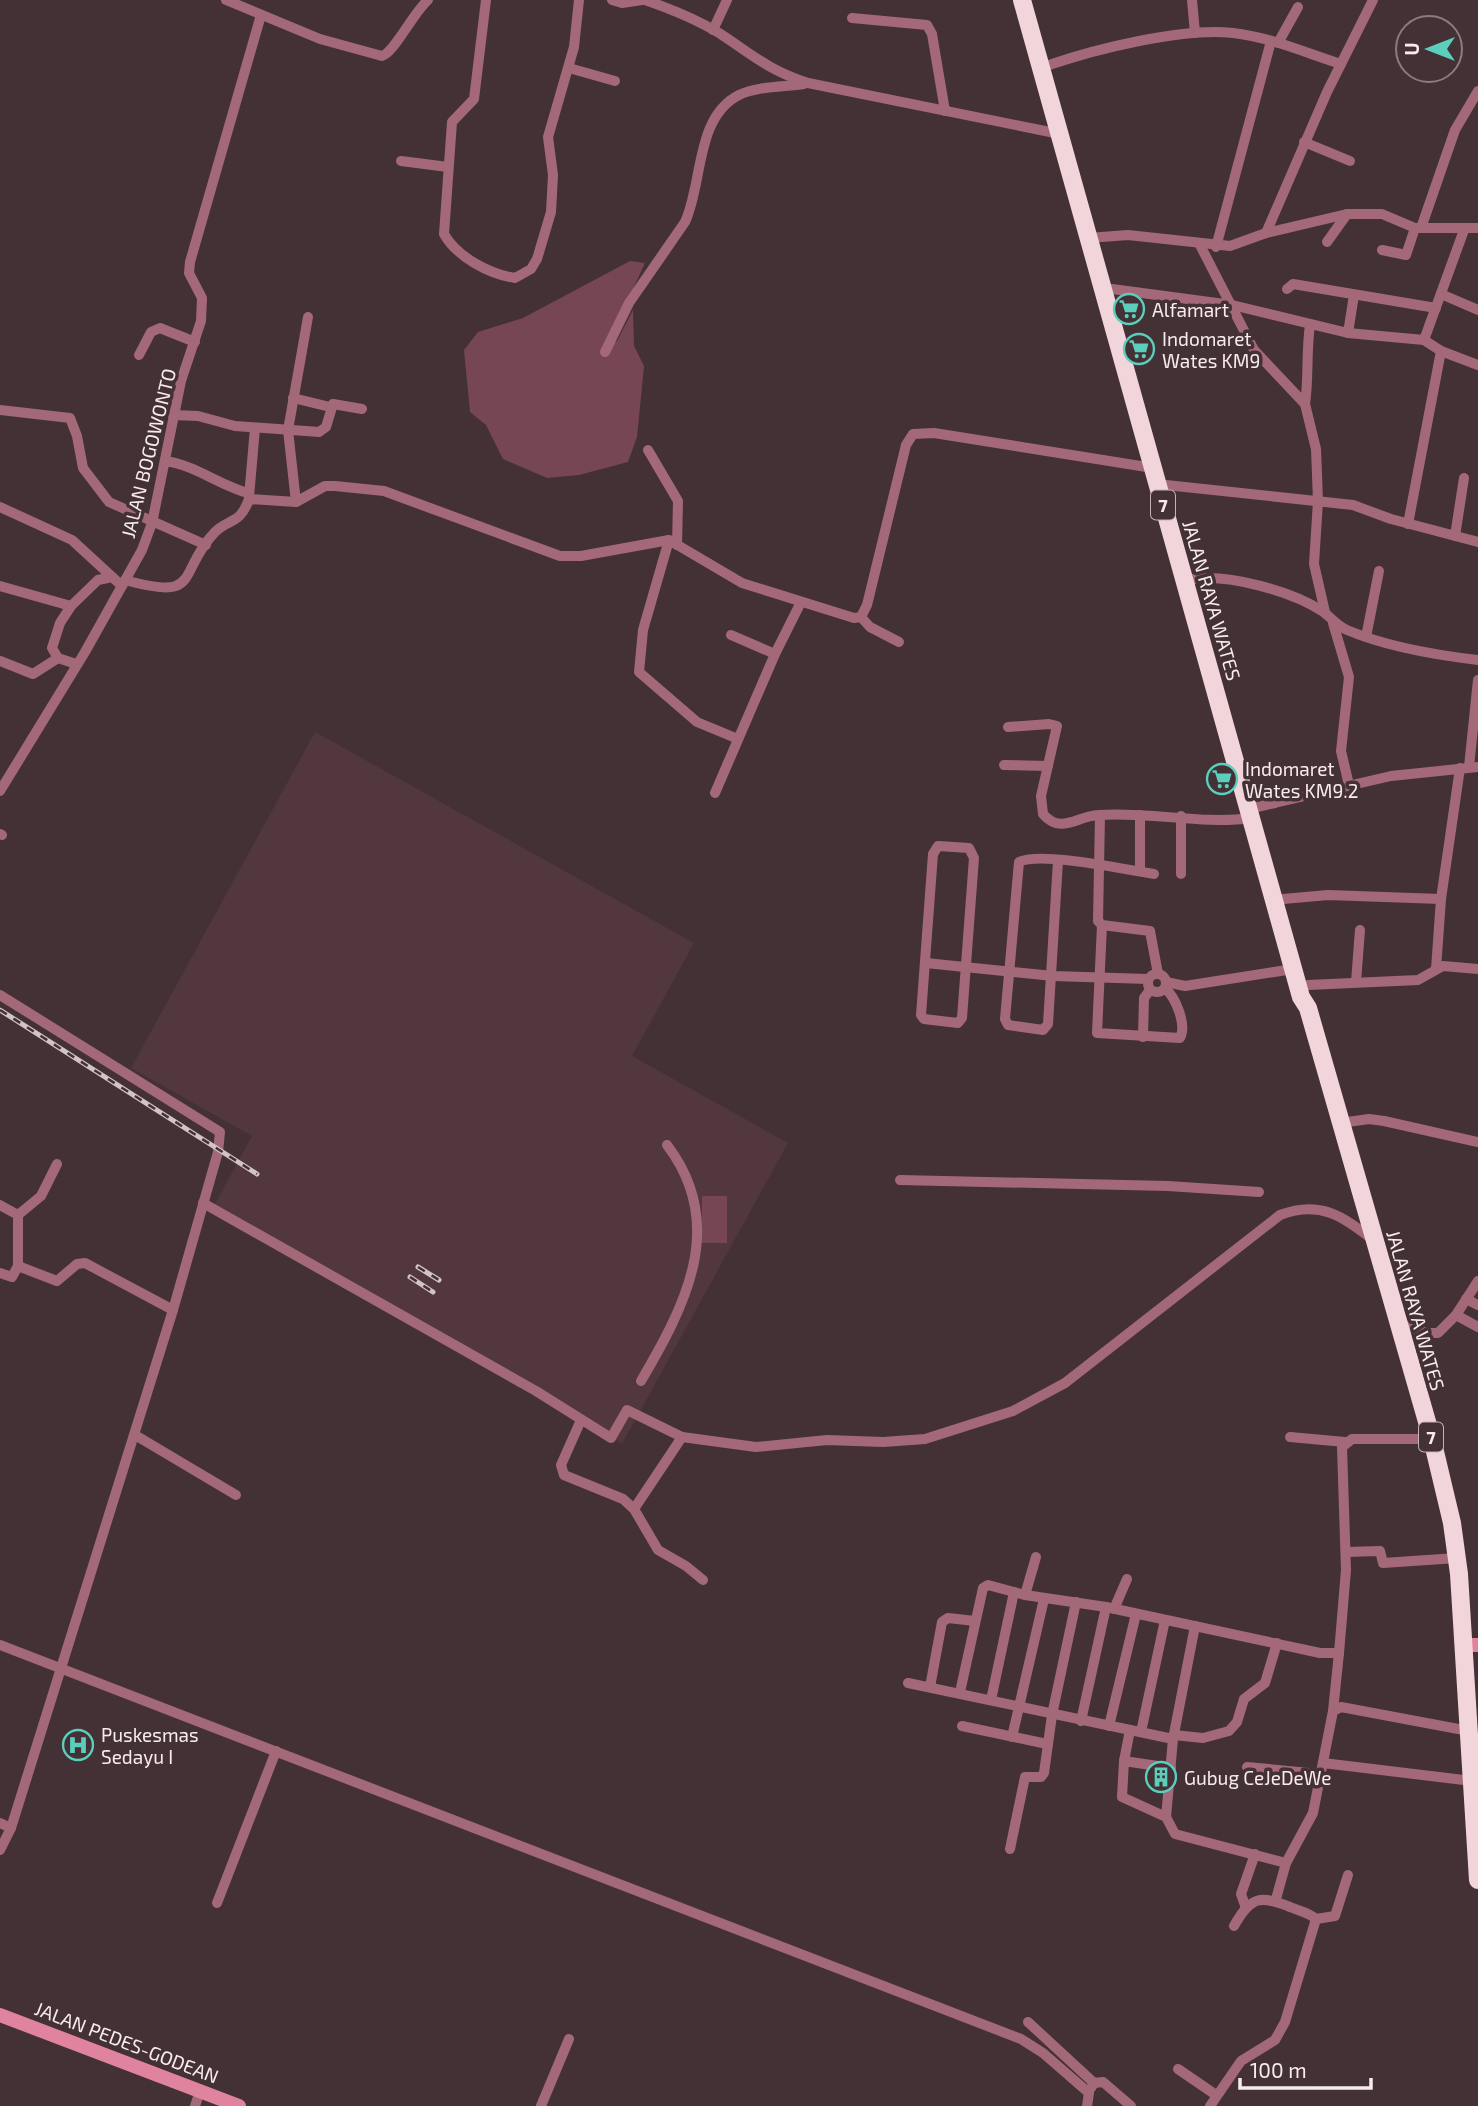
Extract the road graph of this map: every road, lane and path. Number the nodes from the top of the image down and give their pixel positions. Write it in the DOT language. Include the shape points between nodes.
graph roads {
  1 [pos="226,0"];
  2 [pos="428,0"];
  3 [pos="486,0"];
  4 [pos="579,0"];
  5 [pos="612,0"];
  6 [pos="641,0"];
  7 [pos="727,0"];
  8 [pos="1022,0"];
  9 [pos="1030,0"];
  10 [pos="1192,0"];
  11 [pos="1373,0"];
  12 [pos="1298,7"];
  13 [pos="261,15"];
  14 [pos="852,18"];
  15 [pos="713,30"];
  16 [pos="1195,33"];
  17 [pos="1275,42"];
  18 [pos="1341,64"];
  19 [pos="1049,65"];
  20 [pos="569,68"];
  21 [pos="615,81"];
  22 [pos="808,83"];
  23 [pos="1478,91"];
  24 [pos="945,111"];
  25 [pos="1060,134"];
  26 [pos="1304,142"];
  27 [pos="401,161"];
  28 [pos="1350,161"];
  29 [pos="448,167"];
  30 [pos="1347,214"];
  31 [pos="1418,228"];
  32 [pos="1478,228"];
  33 [pos="1464,230"];
  34 [pos="1266,233"];
  35 [pos="1092,237"];
  36 [pos="1327,242"];
  37 [pos="1200,245"];
  38 [pos="1216,247"];
  39 [pos="1382,250"];
  40 [pos="1112,289"];
  41 [pos="1287,289"];
  42 [pos="1354,295"];
  43 [pos="1441,295"];
  44 [pos="1232,305"];
  45 [pos="1436,308"];
  46 [pos="1478,310"];
  47 [pos="308,317"];
  48 [pos="1310,325"];
  49 [pos="1348,333"];
  50 [pos="1424,340"];
  51 [pos="195,342"];
  52 [pos="1441,351"];
  53 [pos="606,352"];
  54 [pos="139,355"];
  55 [pos="1478,365"];
  56 [pos="293,398"];
  57 [pos="1305,404"];
  58 [pos="330,407"];
  59 [pos="362,409"];
  60 [pos="0,410"];
  61 [pos="173,415"];
  62 [pos="255,428"];
  63 [pos="288,430"];
  64 [pos="649,450"];
  65 [pos="165,461"];
  66 [pos="1153,468"];
  67 [pos="1464,478"];
  68 [pos="1166,485"];
  69 [pos="249,496"];
  70 [pos="1318,501"];
  71 [pos="296,502"];
  72 [pos="0,507"];
  73 [pos="152,523"];
  74 [pos="1408,524"];
  75 [pos="1455,536"];
  76 [pos="1478,542"];
  77 [pos="673,543"];
  78 [pos="206,545"];
  79 [pos="1379,571"];
  80 [pos="112,577"];
  81 [pos="1193,579"];
  82 [pos="123,583"];
  83 [pos="0,586"];
  84 [pos="801,602"];
  85 [pos="71,606"];
  86 [pos="1325,612"];
  87 [pos="861,617"];
  88 [pos="1333,623"];
  89 [pos="731,635"];
  90 [pos="1366,637"];
  91 [pos="899,642"];
  92 [pos="775,654"];
  93 [pos="58,658"];
  94 [pos="1478,660"];
  95 [pos="0,661"];
  96 [pos="76,664"];
  97 [pos="1478,680"];
  98 [pos="1476,705"];
  99 [pos="1008,727"];
  100 [pos="738,739"];
  101 [pos="1004,765"];
  102 [pos="1048,766"];
  103 [pos="1469,767"];
  104 [pos="1349,785"];
  105 [pos="0,791"];
  106 [pos="715,793"];
  107 [pos="1254,813"];
  108 [pos="1100,815"];
  109 [pos="1140,815"];
  110 [pos="1181,816"];
  111 [pos="1058,861"];
  112 [pos="1100,865"];
  113 [pos="1140,868"];
  114 [pos="1154,874"];
  115 [pos="1181,874"];
  116 [pos="1283,899"];
  117 [pos="1441,899"];
  118 [pos="1102,925"];
  119 [pos="1360,930"];
  120 [pos="926,963"];
  121 [pos="967,967"];
  122 [pos="1293,969"];
  123 [pos="1436,969"];
  124 [pos="1478,969"];
  125 [pos="1007,971"];
  126 [pos="1053,976"];
  127 [pos="1099,979"];
  128 [pos="1356,982"];
  129 [pos="1158,983"];
  130 [pos="1308,985"];
  131 [pos="0,995"];
  132 [pos="1308,1008"];
  133 [pos="1143,1037"];
  134 [pos="1340,1123"];
  135 [pos="1478,1142"];
  136 [pos="667,1145"];
  137 [pos="57,1164"];
  138 [pos="900,1180"];
  139 [pos="1259,1192"];
  140 [pos="0,1205"];
  141 [pos="207,1205"];
  142 [pos="18,1216"];
  143 [pos="1375,1241"];
  144 [pos="18,1266"];
  145 [pos="0,1273"];
  146 [pos="1478,1281"];
  147 [pos="1466,1299"];
  148 [pos="1478,1305"];
  149 [pos="173,1310"];
  150 [pos="1456,1315"];
  151 [pos="1396,1320"];
  152 [pos="1478,1327"];
  153 [pos="641,1381"];
  154 [pos="581,1420"];
  155 [pos="135,1434"];
  156 [pos="682,1437"];
  157 [pos="1290,1437"];
  158 [pos="1432,1439"];
  159 [pos="1346,1442"];
  160 [pos="236,1494"];
  161 [pos="634,1509"];
  162 [pos="1346,1552"];
  163 [pos="1036,1557"];
  164 [pos="1457,1558"];
  165 [pos="1127,1579"];
  166 [pos="703,1580"];
  167 [pos="1019,1594"];
  168 [pos="1044,1599"];
  169 [pos="1076,1602"];
  170 [pos="1110,1608"];
  171 [pos="1136,1614"];
  172 [pos="1165,1620"];
  173 [pos="975,1621"];
  174 [pos="1195,1626"];
  175 [pos="1277,1643"];
  176 [pos="0,1644"];
  177 [pos="1471,1645"];
  178 [pos="1339,1653"];
  179 [pos="61,1668"];
  180 [pos="908,1683"];
  181 [pos="930,1686"];
  182 [pos="960,1692"];
  183 [pos="991,1700"];
  184 [pos="1018,1707"];
  185 [pos="1333,1711"];
  186 [pos="1052,1715"];
  187 [pos="1081,1721"];
  188 [pos="962,1726"];
  189 [pos="1109,1726"];
  190 [pos="1135,1731"];
  191 [pos="1469,1731"];
  192 [pos="1012,1737"];
  193 [pos="1173,1737"];
  194 [pos="1046,1744"];
  195 [pos="276,1751"];
  196 [pos="1124,1761"];
  197 [pos="1247,1767"];
  198 [pos="1171,1768"];
  199 [pos="1322,1768"];
  200 [pos="1472,1781"];
  201 [pos="1166,1817"];
  202 [pos="0,1823"];
  203 [pos="11,1828"];
  204 [pos="1010,1849"];
  205 [pos="0,1850"];
  206 [pos="1255,1854"];
  207 [pos="1286,1863"];
  208 [pos="1348,1875"];
  209 [pos="1478,1880"];
  210 [pos="1276,1899"];
  211 [pos="217,1903"];
  212 [pos="1246,1908"];
  213 [pos="1316,1919"];
  214 [pos="1234,1926"];
  215 [pos="1,2019"];
  216 [pos="1028,2022"];
  217 [pos="569,2039"];
  218 [pos="1178,2069"];
  219 [pos="1094,2082"];
  220 [pos="200,2091"];
  221 [pos="1089,2093"];
  222 [pos="1216,2095"];
  223 [pos="195,2106"];
  224 [pos="239,2106"];
  225 [pos="541,2106"];
  226 [pos="1087,2106"];
  227 [pos="1131,2106"];
  228 [pos="1210,2106"];
  1 -- 13 [label="street"];
  2 -- 13 [label="street" via="414,12 392,50 382,56 320,39"];
  3 -- 29 [label="street" via="474,99 452,122"];
  4 -- 20 [label="street"];
  5 -- 6 [label="street"];
  6 -- 15 [label="street"];
  7 -- 15 [label="street"];
  8 -- 25 [label="highway, JALAN RAYA WATES / 7"];
  9 -- 19 [label="highway, JALAN RAYA WATES"];
  10 -- 16 [label="street"];
  11 -- 18 [label="street"];
  12 -- 17 [label="street"];
  13 -- 51 [label="street, JALAN BOGOWONTO" via="190,262 203,305"];
  14 -- 24 [label="street" via="928,25"];
  15 -- 22 [label="street" via="775,72"];
  16 -- 17 [label="street" via="1235,33"];
  16 -- 19 [label="street"];
  17 -- 18 [label="street"];
  17 -- 38 [label="street"];
  18 -- 26 [label="street"];
  19 -- 35 [label="highway, JALAN RAYA WATES"];
  20 -- 21 [label="street"];
  20 -- 29 [label="street" via="548,136 551,212 531,269 515,278 495,273 464,257 446,239"];
  22 -- 24 [label="street"];
  22 -- 53 [label="street" via="740,95 716,117 708,131 692,209 629,303"];
  23 -- 31 [label="street" via="1455,130"];
  24 -- 25 [label="street"];
  25 -- 35 [label="highway, JALAN RAYA WATES / 7"];
  26 -- 28 [label="street"];
  26 -- 34 [label="street"];
  27 -- 29 [label="street"];
  30 -- 31 [label="street" via="1382,214"];
  30 -- 34 [label="street"];
  30 -- 36 [label="street"];
  31 -- 33 [label="street"];
  31 -- 39 [label="street" via="1405,256"];
  32 -- 33 [label="street"];
  33 -- 43 [label="street"];
  34 -- 38 [label="street"];
  35 -- 37 [label="street" via="1153,237"];
  35 -- 40 [label="highway, JALAN RAYA WATES"];
  35 -- 66 [label="highway, JALAN RAYA WATES / 7"];
  37 -- 38 [label="street"];
  37 -- 44 [label="street"];
  40 -- 44 [label="street"];
  40 -- 68 [label="highway, JALAN RAYA WATES"];
  41 -- 42 [label="street" via="1293,284"];
  42 -- 45 [label="street"];
  42 -- 49 [label="street"];
  43 -- 45 [label="street"];
  43 -- 46 [label="street"];
  44 -- 48 [label="street"];
  44 -- 57 [label="street" via="1254,350"];
  45 -- 50 [label="street"];
  47 -- 56 [label="street"];
  48 -- 49 [label="street"];
  48 -- 57 [label="street"];
  49 -- 50 [label="street"];
  50 -- 52 [label="street"];
  51 -- 54 [label="street" via="160,328 151,332"];
  51 -- 61 [label="street, JALAN BOGOWONTO"];
  52 -- 55 [label="street"];
  52 -- 74 [label="street"];
  56 -- 58 [label="street"];
  56 -- 63 [label="street"];
  57 -- 70 [label="street" via="1316,449"];
  58 -- 59 [label="street"];
  58 -- 63 [label="street" via="324,430"];
  60 -- 73 [label="street" via="70,418 83,468 109,502"];
  61 -- 62 [label="street"];
  61 -- 65 [label="street, JALAN BOGOWONTO"];
  62 -- 63 [label="street"];
  62 -- 69 [label="street"];
  63 -- 71 [label="street"];
  64 -- 77 [label="street" via="678,501"];
  65 -- 69 [label="street"];
  65 -- 73 [label="street, JALAN BOGOWONTO"];
  66 -- 87 [label="street" via="934,433 913,434 906,444"];
  66 -- 107 [label="highway, JALAN RAYA WATES / 7"];
  67 -- 75 [label="street"];
  68 -- 70 [label="street"];
  68 -- 81 [label="highway, JALAN RAYA WATES"];
  69 -- 71 [label="street"];
  69 -- 78 [label="street" via="240,517 217,530"];
  70 -- 74 [label="street" via="1353,505"];
  70 -- 86 [label="street" via="1314,564"];
  71 -- 77 [label="street" via="325,486 361,486 570,557"];
  72 -- 80 [label="street" via="72,540"];
  73 -- 78 [label="street"];
  73 -- 82 [label="street, JALAN BOGOWONTO"];
  74 -- 75 [label="street"];
  75 -- 76 [label="street"];
  77 -- 84 [label="street" via="742,583"];
  77 -- 100 [label="street" via="643,630 639,672 697,722"];
  78 -- 82 [label="street" via="190,575 171,588"];
  79 -- 90 [label="street"];
  80 -- 82 [label="street"];
  80 -- 85 [label="street" via="98,580"];
  81 -- 86 [label="street" via="1252,583"];
  81 -- 107 [label="highway, JALAN RAYA WATES"];
  82 -- 96 [label="street, JALAN BOGOWONTO"];
  83 -- 85 [label="street"];
  84 -- 87 [label="street"];
  84 -- 92 [label="street"];
  85 -- 93 [label="street" via="52,641 52,653"];
  86 -- 88 [label="street"];
  87 -- 91 [label="street"];
  88 -- 90 [label="street"];
  88 -- 104 [label="street" via="1349,677 1340,751"];
  89 -- 92 [label="street"];
  90 -- 94 [label="street"];
  92 -- 100 [label="street"];
  93 -- 95 [label="street" via="33,674"];
  93 -- 96 [label="street"];
  96 -- 105 [label="street, JALAN BOGOWONTO"];
  97 -- 98 [label="street"];
  98 -- 103 [label="street"];
  99 -- 102 [label="street" via="1057,726"];
  100 -- 106 [label="street"];
  101 -- 102 [label="street"];
  102 -- 108 [label="street" via="1041,800 1047,818 1065,825"];
  103 -- 104 [label="street"];
  103 -- 117 [label="street"];
  104 -- 107 [label="street" via="1277,802"];
  107 -- 110 [label="street"];
  107 -- 116 [label="highway, JALAN RAYA WATES"];
  107 -- 122 [label="highway, JALAN RAYA WATES / 7"];
  108 -- 109 [label="street"];
  108 -- 112 [label="street"];
  109 -- 110 [label="street"];
  109 -- 113 [label="street"];
  110 -- 115 [label="street"];
  111 -- 112 [label="street"];
  111 -- 125 [label="street" via="1026,859 1016,865"];
  111 -- 126 [label="street"];
  112 -- 114 [label="street"];
  112 -- 118 [label="street" via="1098,921"];
  116 -- 117 [label="street" via="1339,895"];
  116 -- 130 [label="highway, JALAN RAYA WATES"];
  117 -- 123 [label="street"];
  118 -- 127 [label="street"];
  118 -- 129 [label="street" via="1150,931"];
  119 -- 128 [label="street"];
  120 -- 121 [label="street"];
  120 -- 121 [label="street" via="921,1018 958,1023"];
  120 -- 121 [label="street" via="933,851 938,846 969,848 974,858"];
  121 -- 125 [label="street"];
  122 -- 129 [label="street" via="1185,985"];
  122 -- 132 [label="highway, JALAN RAYA WATES / 7"];
  123 -- 124 [label="street" via="1452,965"];
  123 -- 128 [label="street" via="1418,980"];
  125 -- 126 [label="street"];
  125 -- 126 [label="street" via="1006,1024 1043,1030 1048,1024"];
  126 -- 127 [label="street"];
  127 -- 129 [label="street"];
  127 -- 133 [label="street" via="1097,1033"];
  128 -- 130 [label="street"];
  129 -- 133 [label="street" via="1144,998"];
  129 -- 133 [label="street" via="1174,998 1182,1036"];
  130 -- 132 [label="highway, JALAN RAYA WATES"];
  131 -- 141 [label="street" via="218,1129"];
  132 -- 134 [label="highway, JALAN RAYA WATES / 7"];
  134 -- 135 [label="street" via="1384,1121"];
  134 -- 143 [label="highway, JALAN RAYA WATES / 7"];
  136 -- 153 [label="street" via="682,1164 692,1189 698,1220 697,1256 663,1343"];
  137 -- 142 [label="street" via="41,1196"];
  138 -- 139 [label="street"];
  140 -- 142 [label="street"];
  141 -- 149 [label="street"];
  141 -- 154 [label="street"];
  142 -- 144 [label="street"];
  143 -- 151 [label="highway, JALAN RAYA WATES / 7"];
  143 -- 156 [label="street" via="1334,1212 1280,1215 1053,1392 1013,1411 925,1439 827,1440 756,1447"];
  144 -- 145 [label="street" via="12,1277"];
  144 -- 149 [label="street" via="57,1281 85,1263"];
  146 -- 147 [label="street"];
  147 -- 148 [label="street"];
  147 -- 150 [label="street"];
  149 -- 155 [label="street"];
  150 -- 151 [label="street" via="1443,1331 1434,1334"];
  150 -- 152 [label="street"];
  151 -- 158 [label="highway, JALAN RAYA WATES / 7"];
  154 -- 156 [label="street" via="611,1438 627,1410"];
  154 -- 161 [label="street" via="561,1465 564,1475 611,1492"];
  155 -- 160 [label="street"];
  155 -- 179 [label="street"];
  156 -- 161 [label="street"];
  157 -- 159 [label="street"];
  158 -- 159 [label="street"];
  158 -- 164 [label="highway, JALAN RAYA WATES / 7"];
  159 -- 162 [label="street" via="1340,1454"];
  161 -- 166 [label="street" via="658,1550"];
  162 -- 164 [label="street" via="1380,1551 1383,1563"];
  162 -- 178 [label="street"];
  163 -- 167 [label="street"];
  164 -- 177 [label="highway, JALAN RAYA WATES / 7"];
  165 -- 170 [label="street"];
  167 -- 168 [label="street"];
  167 -- 173 [label="street" via="985,1586"];
  167 -- 183 [label="street"];
  168 -- 169 [label="street"];
  168 -- 184 [label="street"];
  169 -- 170 [label="street"];
  169 -- 186 [label="street"];
  170 -- 171 [label="street"];
  170 -- 187 [label="street"];
  171 -- 172 [label="street"];
  171 -- 189 [label="street"];
  172 -- 174 [label="street"];
  172 -- 190 [label="street"];
  173 -- 181 [label="street" via="948,1618 942,1622"];
  173 -- 182 [label="street"];
  174 -- 175 [label="street"];
  174 -- 193 [label="street"];
  175 -- 178 [label="street"];
  175 -- 193 [label="street" via="1265,1683 1244,1699 1229,1731 1203,1738"];
  176 -- 179 [label="street"];
  177 -- 191 [label="highway, JALAN RAYA WATES / 7"];
  178 -- 185 [label="street"];
  179 -- 195 [label="street"];
  179 -- 203 [label="street"];
  180 -- 181 [label="street"];
  181 -- 182 [label="street"];
  182 -- 183 [label="street"];
  183 -- 184 [label="street"];
  184 -- 186 [label="street"];
  184 -- 192 [label="street"];
  185 -- 191 [label="street" via="1341,1707"];
  185 -- 199 [label="street"];
  186 -- 187 [label="street"];
  186 -- 194 [label="street"];
  187 -- 189 [label="street"];
  188 -- 192 [label="street"];
  189 -- 190 [label="street"];
  190 -- 193 [label="street"];
  190 -- 196 [label="street"];
  191 -- 200 [label="highway, JALAN RAYA WATES / 7"];
  192 -- 194 [label="street"];
  193 -- 198 [label="street"];
  194 -- 204 [label="street" via="1043,1776 1025,1777"];
  195 -- 211 [label="street"];
  195 -- 221 [label="street" via="1009,2034 1043,2053"];
  196 -- 198 [label="street"];
  196 -- 201 [label="street" via="1122,1797"];
  197 -- 199 [label="street"];
  198 -- 201 [label="street"];
  199 -- 200 [label="street"];
  199 -- 207 [label="street" via="1310,1820"];
  200 -- 209 [label="highway, JALAN RAYA WATES / 7"];
  201 -- 206 [label="street" via="1175,1834"];
  202 -- 203 [label="street"];
  203 -- 205 [label="street"];
  206 -- 207 [label="street"];
  206 -- 212 [label="street" via="1241,1894"];
  207 -- 210 [label="street"];
  208 -- 213 [label="street" via="1335,1916"];
  210 -- 212 [label="street" via="1259,1900"];
  210 -- 213 [label="street"];
  212 -- 214 [label="street"];
  213 -- 222 [label="street" via="1285,2022 1275,2040 1241,2061"];
  215 -- 220 [label="street, JALAN PEDES-GODEAN"];
  216 -- 219 [label="street"];
  217 -- 225 [label="street"];
  218 -- 222 [label="street"];
  219 -- 221 [label="street"];
  219 -- 227 [label="street" via="1103,2082"];
  220 -- 223 [label="street"];
  220 -- 224 [label="street, JALAN PEDES-GODEAN"];
  221 -- 226 [label="street"];
  222 -- 228 [label="street"];
}
